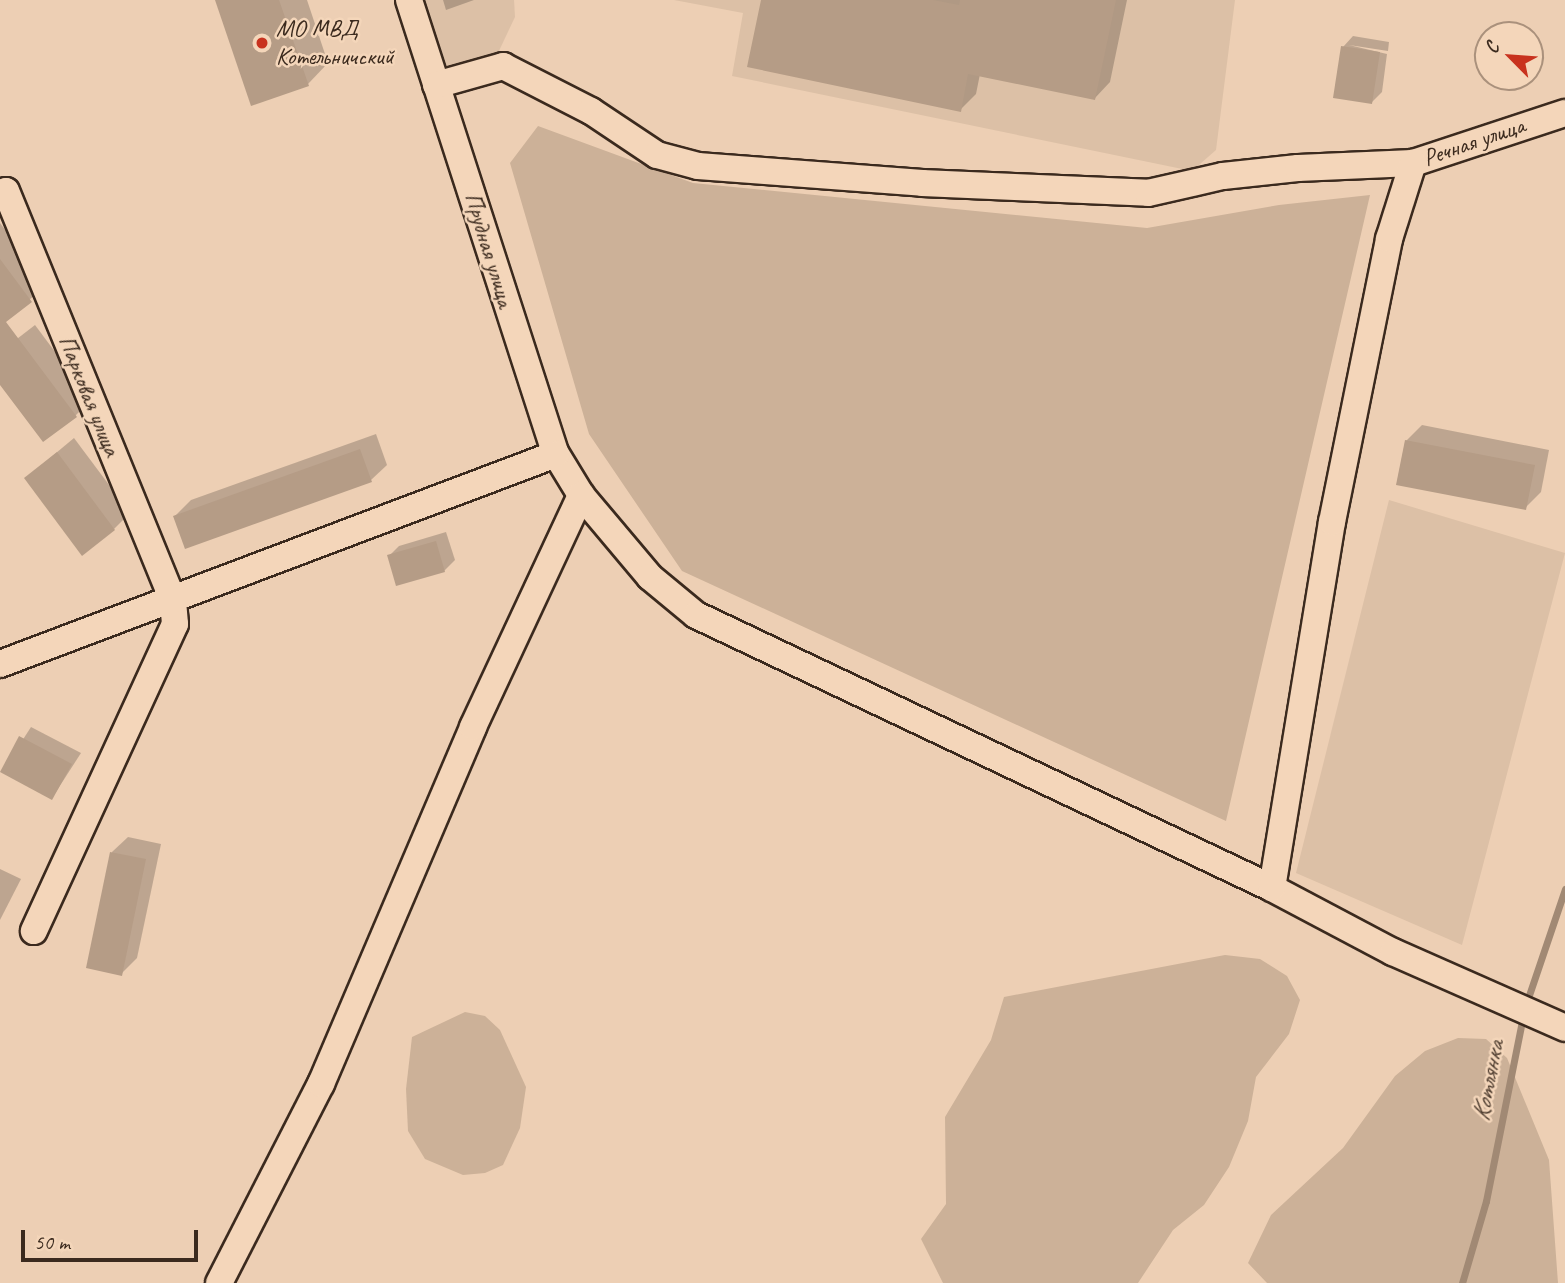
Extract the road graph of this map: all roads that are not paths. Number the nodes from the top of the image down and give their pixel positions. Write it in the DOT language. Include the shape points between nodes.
graph roads {
  1 [pos="408,0"];
  2 [pos="436,85"];
  3 [pos="1565,113"];
  4 [pos="1413,163"];
  5 [pos="3,192"];
  6 [pos="556,454"];
  7 [pos="581,495"];
  8 [pos="173,601"];
  9 [pos="0,664"];
  10 [pos="1272,888"];
  11 [pos="34,931"];
  12 [pos="1565,1028"];
  13 [pos="219,1283"];
  1 -- 2 [label="street, Прудная улица"];
  2 -- 4 [label="street, Речная улица" via="503,66 591,111 657,155 698,166 922,183 1148,193 1223,176"];
  2 -- 6 [label="street, Прудная улица"];
  3 -- 4 [label="street, Речная улица"];
  4 -- 10 [label="street" via="1389,239 1332,522"];
  5 -- 8 [label="street, Парковая улица"];
  6 -- 7 [label="street, Прудная улица"];
  6 -- 8 [label="street"];
  7 -- 10 [label="street, Прудная улица" via="650,577 696,615"];
  7 -- 13 [label="street" via="473,727 321,1084"];
  8 -- 9 [label="street"];
  8 -- 11 [label="street, Парковая улица" via="175,624"];
  10 -- 12 [label="street, Прудная улица" via="1392,952"];
}
